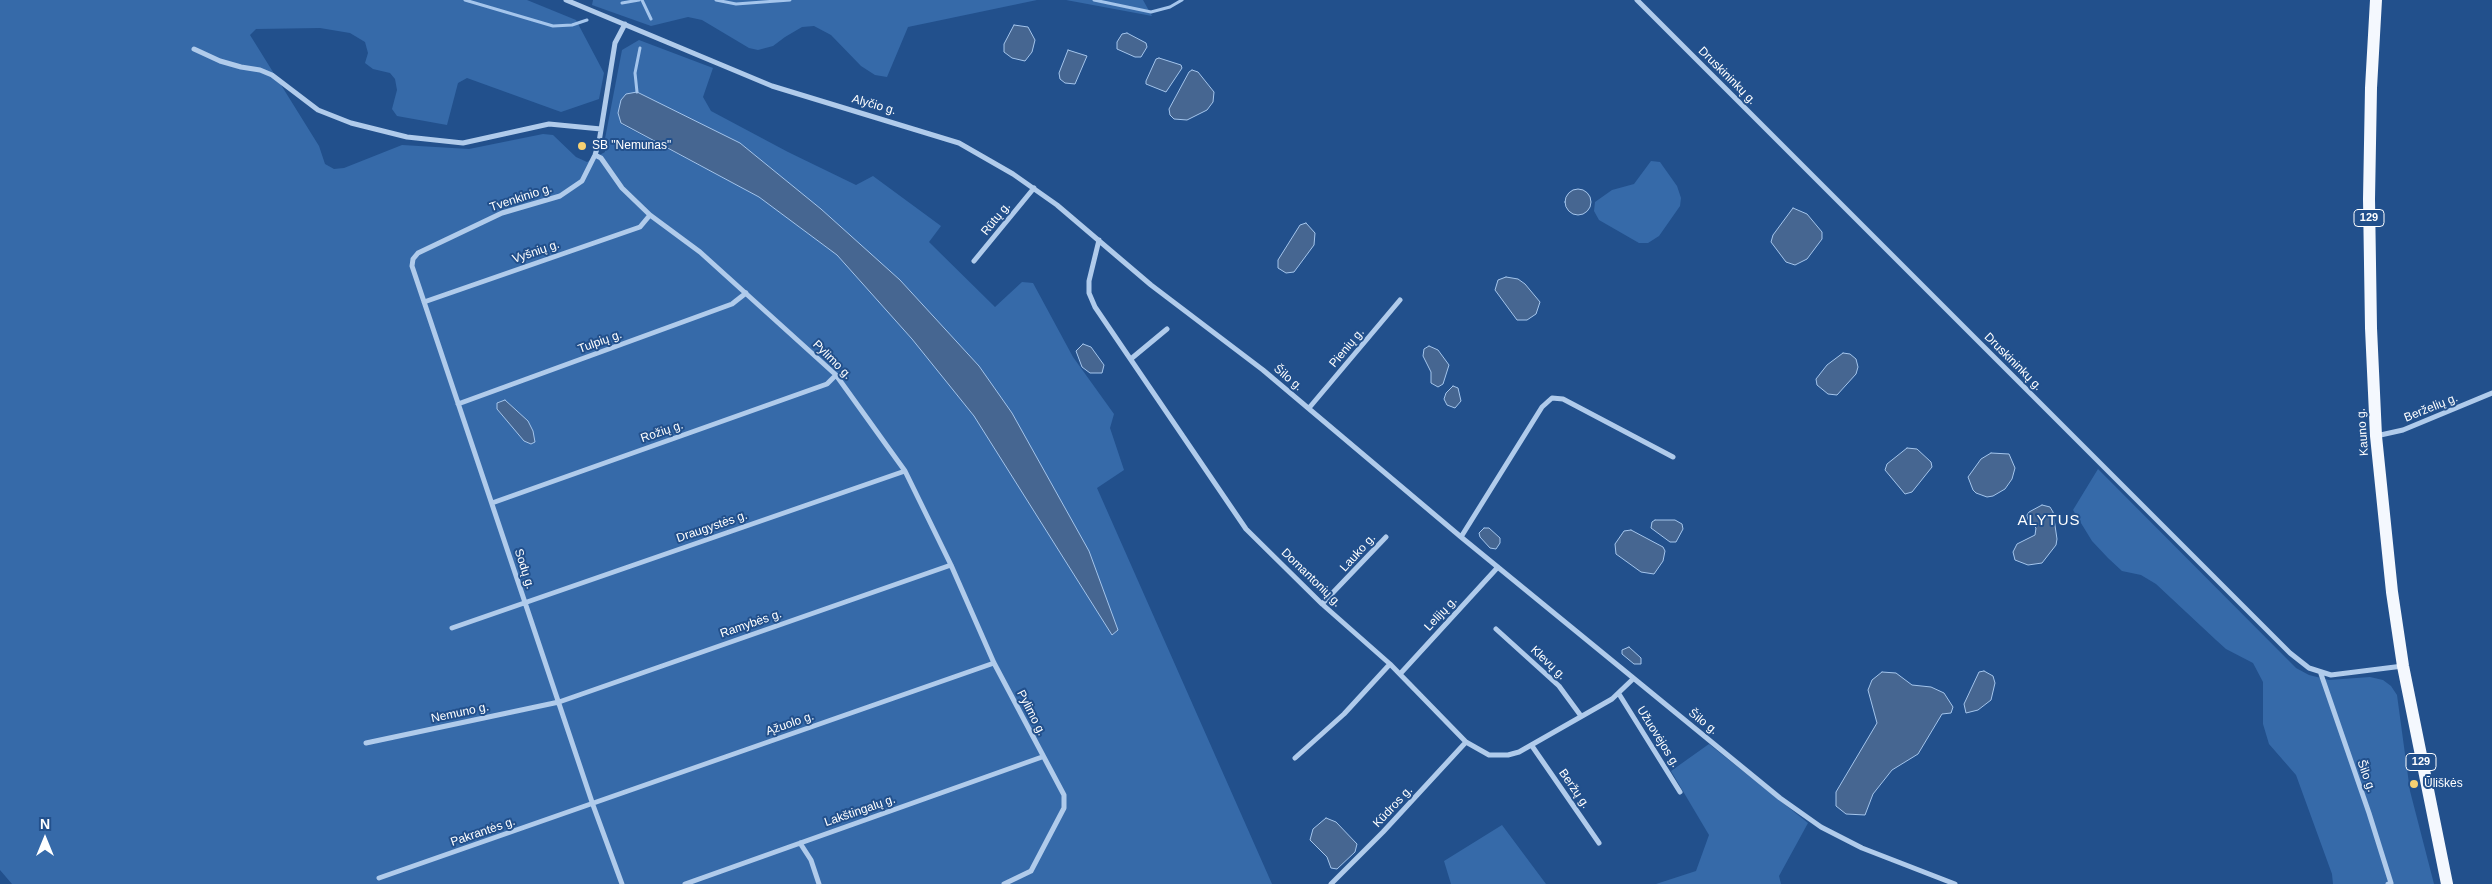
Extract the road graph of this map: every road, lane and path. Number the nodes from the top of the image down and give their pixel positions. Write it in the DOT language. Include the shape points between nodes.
graph roads {
  1 [pos="566,0"];
  2 [pos="1637,0"];
  3 [pos="2376,0"];
  4 [pos="625,24"];
  5 [pos="194,49"];
  6 [pos="601,128"];
  7 [pos="595,155"];
  8 [pos="1034,188"];
  9 [pos="650,215"];
  10 [pos="1099,240"];
  11 [pos="413,259"];
  12 [pos="974,261"];
  13 [pos="746,293"];
  14 [pos="1400,300"];
  15 [pos="424,302"];
  16 [pos="1167,329"];
  17 [pos="1132,358"];
  18 [pos="836,375"];
  19 [pos="2492,393"];
  20 [pos="458,404"];
  21 [pos="1310,408"];
  22 [pos="2376,436"];
  23 [pos="1673,456"];
  24 [pos="905,471"];
  25 [pos="492,503"];
  26 [pos="1386,537"];
  27 [pos="1460,538"];
  28 [pos="950,565"];
  29 [pos="1498,568"];
  30 [pos="524,603"];
  31 [pos="1322,604"];
  32 [pos="452,628"];
  33 [pos="1496,629"];
  34 [pos="994,663"];
  35 [pos="1390,664"];
  36 [pos="2403,666"];
  37 [pos="1400,674"];
  38 [pos="2321,674"];
  39 [pos="1632,679"];
  40 [pos="1619,694"];
  41 [pos="559,702"];
  42 [pos="1581,716"];
  43 [pos="1466,742"];
  44 [pos="366,744"];
  45 [pos="1532,746"];
  46 [pos="1042,757"];
  47 [pos="1295,758"];
  48 [pos="1680,792"];
  49 [pos="592,804"];
  50 [pos="800,842"];
  51 [pos="1599,843"];
  52 [pos="379,878"];
  53 [pos="622,884"];
  54 [pos="685,884"];
  55 [pos="819,884"];
  56 [pos="1004,884"];
  57 [pos="1331,884"];
  58 [pos="1955,884"];
  59 [pos="2388,884"];
  60 [pos="2447,884"];
  1 -- 4 [label="street, Alyčio g."];
  2 -- 38 [label="street, Druskininkų g." via="2283,646"];
  3 -- 22 [label="main road, Kauno g. / 129" via="2369,209"];
  4 -- 6 [label="street" via="616,43"];
  4 -- 8 [label="street, Alyčio g." via="772,86 959,143"];
  5 -- 6 [label="street" via="220,61 272,75 318,110 407,138 463,143 549,124"];
  6 -- 7 [label="street"];
  7 -- 9 [label="street, Pylimo g."];
  7 -- 11 [label="street, Tvenkinio g." via="582,181 572,190 502,214 418,253"];
  8 -- 10 [label="street, Alyčio g."];
  8 -- 12 [label="street, Rūtų g."];
  9 -- 13 [label="street, Pylimo g." via="700,252"];
  9 -- 15 [label="street, Vyšnių g." via="640,227"];
  10 -- 17 [label="street, Domantonių g." via="1089,281 1090,293 1095,307"];
  10 -- 21 [label="street, Šilo g." via="1151,285"];
  11 -- 15 [label="street, Sodų g." via="412,266"];
  13 -- 18 [label="street, Pylimo g."];
  13 -- 20 [label="street, Tulpių g." via="732,304"];
  14 -- 21 [label="street, Pienių g."];
  15 -- 20 [label="street, Sodų g."];
  16 -- 17 [label="street"];
  17 -- 31 [label="street, Domantonių g." via="1246,528"];
  18 -- 24 [label="street, Pylimo g."];
  18 -- 25 [label="street, Rožių g." via="827,384"];
  19 -- 22 [label="street, Berželių g." via="2403,430"];
  20 -- 25 [label="street, Sodų g."];
  21 -- 27 [label="street, Šilo g."];
  22 -- 36 [label="main road, Kauno g. / 129"];
  23 -- 27 [label="street" via="1563,398 1552,398 1542,407"];
  24 -- 28 [label="street, Pylimo g."];
  24 -- 30 [label="street, Draugystės g."];
  25 -- 30 [label="street, Sodų g."];
  26 -- 31 [label="street, Lauko g."];
  27 -- 29 [label="street, Šilo g."];
  28 -- 34 [label="street, Pylimo g."];
  28 -- 41 [label="street, Ramybės g."];
  29 -- 37 [label="street, Lelijų g."];
  29 -- 39 [label="street, Šilo g."];
  30 -- 32 [label="street, Draugystės g."];
  30 -- 41 [label="street, Sodų g."];
  31 -- 35 [label="street, Domantonių g."];
  33 -- 42 [label="street, Klevų g." via="1559,686"];
  34 -- 46 [label="street, Pylimo g."];
  34 -- 49 [label="street, Ąžuolo g."];
  35 -- 37 [label="street, Domantonių g."];
  35 -- 47 [label="street" via="1344,714"];
  36 -- 38 [label="street"];
  36 -- 60 [label="main road, Kauno g. / 129"];
  37 -- 43 [label="street, Domantonių g."];
  38 -- 59 [label="street, Šilo g." via="2391,883"];
  39 -- 40 [label="street, Domantonių g."];
  39 -- 58 [label="street, Šilo g." via="1821,827 1862,848"];
  40 -- 42 [label="street, Domantonių g."];
  40 -- 48 [label="street, Užuovėjos g."];
  41 -- 44 [label="street, Nemuno g."];
  41 -- 49 [label="street, Sodų g."];
  42 -- 45 [label="street, Domantonių g."];
  43 -- 45 [label="street, Domantonių g." via="1489,755 1498,756 1508,756"];
  43 -- 57 [label="street, Kūdros g."];
  45 -- 51 [label="street, Beržų g."];
  46 -- 50 [label="street, Lakštingalų g."];
  46 -- 56 [label="street, Pylimo g." via="1064,795 1064,808 1031,871"];
  49 -- 52 [label="street, Pakrantės g."];
  49 -- 53 [label="street, Sodų g."];
  50 -- 54 [label="street, Lakštingalų g."];
  50 -- 55 [label="street" via="811,860"];
}
